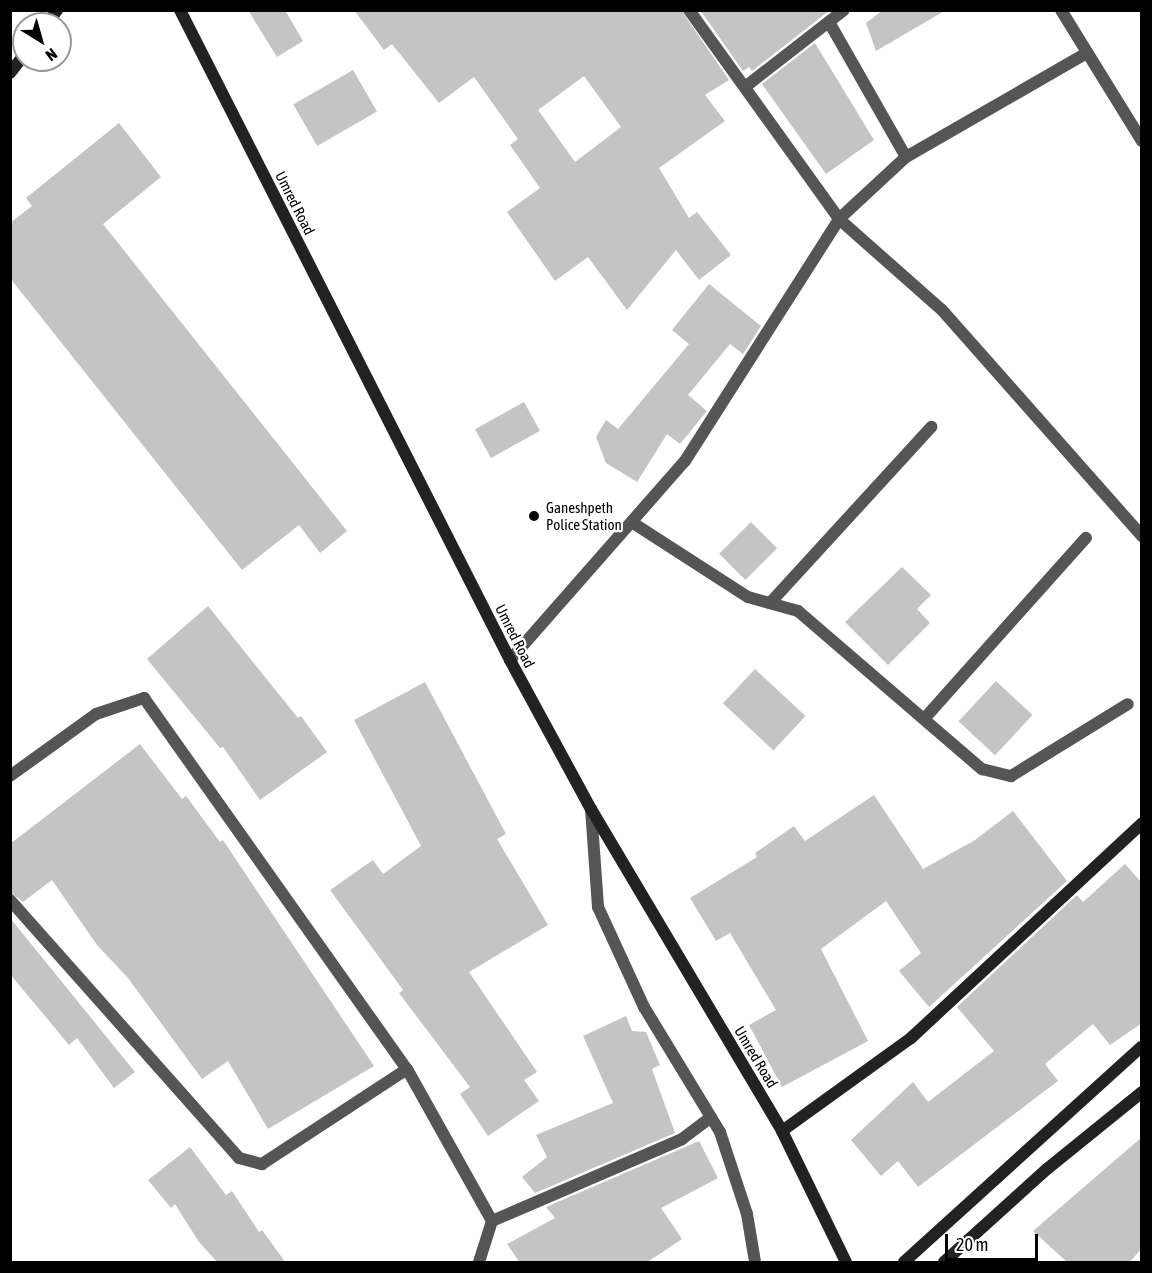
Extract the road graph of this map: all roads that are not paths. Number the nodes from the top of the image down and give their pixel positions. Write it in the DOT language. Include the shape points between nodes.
graph roads {
  1 [pos="180,10"];
  2 [pos="689,10"];
  3 [pos="844,10"];
  4 [pos="1061,10"];
  5 [pos="829,22"];
  6 [pos="1087,53"];
  7 [pos="745,87"];
  8 [pos="1140,137"];
  9 [pos="906,157"];
  10 [pos="839,219"];
  11 [pos="931,427"];
  12 [pos="633,523"];
  13 [pos="1142,536"];
  14 [pos="1086,538"];
  15 [pos="770,603"];
  16 [pos="510,660"];
  17 [pos="1128,704"];
  18 [pos="924,719"];
  19 [pos="10,776"];
  20 [pos="591,809"];
  21 [pos="1142,823"];
  22 [pos="10,900"];
  23 [pos="1142,1046"];
  24 [pos="407,1069"];
  25 [pos="1142,1092"];
  26 [pos="711,1117"];
  27 [pos="782,1131"];
  28 [pos="492,1221"];
  29 [pos="479,1263"];
  30 [pos="755,1263"];
  31 [pos="846,1263"];
  32 [pos="904,1263"];
  33 [pos="944,1263"];
  1 -- 16 [label="street, Umred Road"];
  2 -- 7 [label="street"];
  3 -- 5 [label="street"];
  4 -- 6 [label="street"];
  5 -- 7 [label="street"];
  5 -- 9 [label="street"];
  6 -- 8 [label="street"];
  6 -- 9 [label="street"];
  7 -- 10 [label="street"];
  9 -- 10 [label="street"];
  10 -- 12 [label="street" via="685,461"];
  10 -- 13 [label="street" via="942,310"];
  11 -- 15 [label="street"];
  12 -- 15 [label="street" via="748,597"];
  12 -- 16 [label="street"];
  14 -- 18 [label="street"];
  15 -- 18 [label="street" via="798,611"];
  16 -- 20 [label="street, Umred Road"];
  17 -- 18 [label="street" via="1011,776 982,769"];
  19 -- 24 [label="street" via="96,714 144,698"];
  20 -- 26 [label="street" via="598,907 644,1007"];
  20 -- 27 [label="street, Umred Road"];
  21 -- 27 [label="street" via="911,1038"];
  22 -- 24 [label="street" via="238,1158 262,1164"];
  23 -- 32 [label="street"];
  24 -- 28 [label="street"];
  25 -- 33 [label="street" via="1047,1169"];
  26 -- 28 [label="street" via="682,1139"];
  26 -- 30 [label="street" via="720,1132 747,1214"];
  27 -- 31 [label="street, Umred Road"];
  28 -- 29 [label="street"];
}
